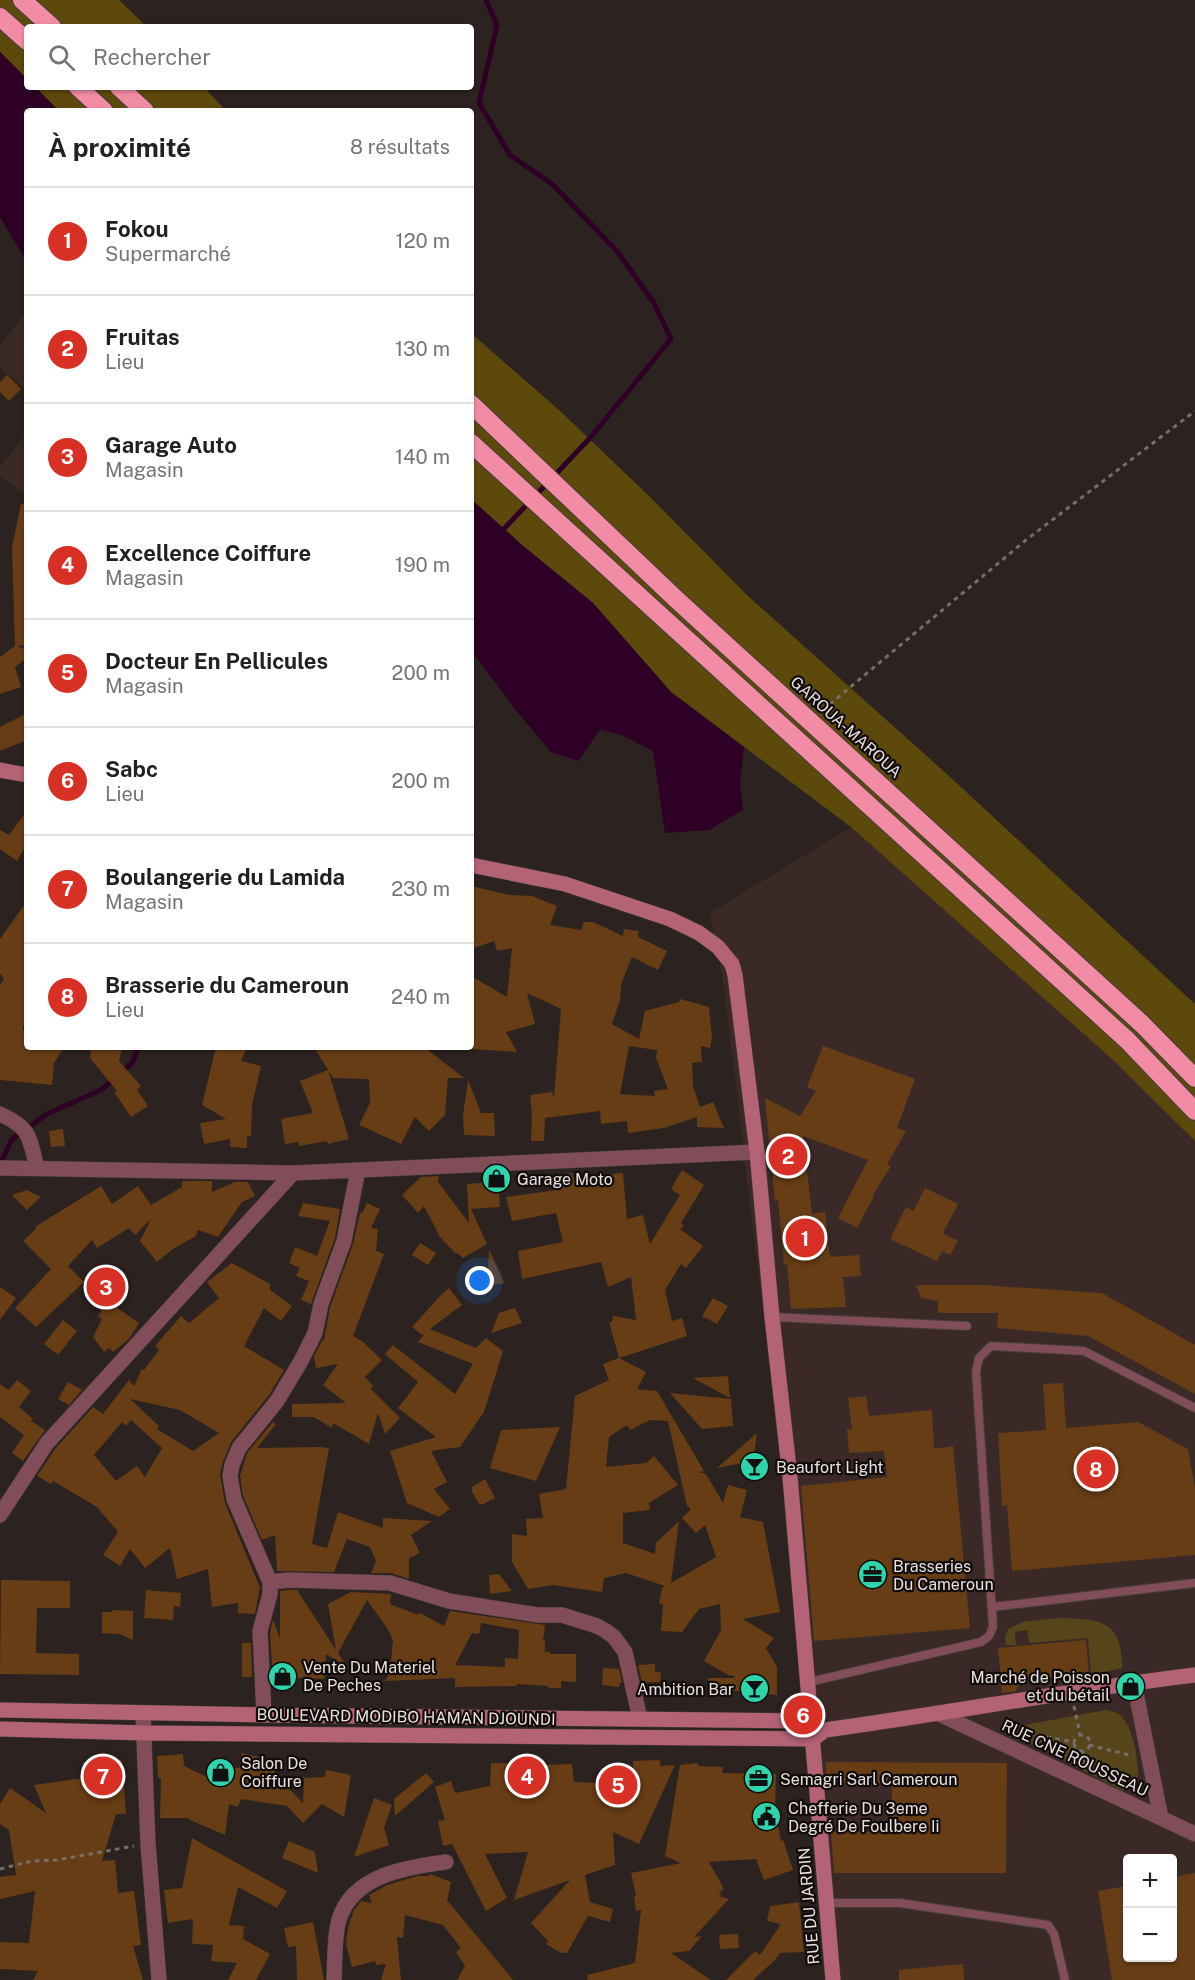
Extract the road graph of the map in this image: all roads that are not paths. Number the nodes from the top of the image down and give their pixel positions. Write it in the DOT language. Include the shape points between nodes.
graph roads {
  1 [pos="22,0"];
  2 [pos="0,16"];
  3 [pos="49,24"];
  4 [pos="24,38"];
  5 [pos="81,90"];
  6 [pos="122,90"];
  7 [pos="102,108"];
  8 [pos="143,108"];
  9 [pos="474,407"];
  10 [pos="474,446"];
  11 [pos="0,770"];
  12 [pos="24,774"];
  13 [pos="474,866"];
  14 [pos="1195,1078"];
  15 [pos="1195,1111"];
  16 [pos="0,1114"];
  17 [pos="757,1152"];
  18 [pos="0,1168"];
  19 [pos="37,1168"];
  20 [pos="358,1170"];
  21 [pos="293,1173"];
  22 [pos="772,1317"];
  23 [pos="967,1326"];
  24 [pos="1195,1408"];
  25 [pos="0,1515"];
  26 [pos="270,1582"];
  27 [pos="1195,1583"];
  28 [pos="992,1607"];
  29 [pos="1195,1675"];
  30 [pos="809,1682"];
  31 [pos="1134,1683"];
  32 [pos="0,1710"];
  33 [pos="143,1713"];
  34 [pos="939,1714"];
  35 [pos="264,1715"];
  36 [pos="640,1719"];
  37 [pos="811,1720"];
  38 [pos="0,1729"];
  39 [pos="145,1733"];
  40 [pos="819,1734"];
  41 [pos="1161,1818"];
  42 [pos="1195,1834"];
  43 [pos="446,1862"];
  44 [pos="828,1903"];
  45 [pos="159,1980"];
  46 [pos="334,1980"];
  47 [pos="833,1980"];
  48 [pos="1065,1980"];
  1 -- 3 [label="highway"];
  2 -- 4 [label="highway"];
  5 -- 7 [label="highway"];
  6 -- 8 [label="highway"];
  9 -- 14 [label="highway, GAROUA-MAROUA" via="668,592 1143,1024"];
  10 -- 15 [label="highway" via="1127,1040"];
  11 -- 12 [label="main road"];
  13 -- 17 [label="main road" via="565,884 670,919 718,947 732,964 735,975"];
  16 -- 19 [label="street" via="27,1131"];
  17 -- 20 [label="street"];
  17 -- 22 [label="main road"];
  18 -- 19 [label="street"];
  19 -- 21 [label="street"];
  20 -- 21 [label="street"];
  20 -- 26 [label="street" via="344,1241 315,1333 277,1401 241,1444 232,1465 234,1499"];
  21 -- 25 [label="street" via="47,1443"];
  22 -- 23 [label="lane"];
  22 -- 30 [label="main road"];
  24 -- 28 [label="lane" via="1084,1351 991,1346 979,1358 976,1372"];
  26 -- 35 [label="street" via="260,1631"];
  26 -- 36 [label="street" via="390,1583 449,1601 562,1616 606,1630 625,1652"];
  27 -- 28 [label="lane"];
  28 -- 30 [label="lane" via="993,1627 981,1642"];
  29 -- 31 [label="main road, BOULEVARD MODIBO HAMAN DJOUNDI"];
  30 -- 37 [label="main road"];
  31 -- 34 [label="main road, BOULEVARD MODIBO HAMAN DJOUNDI"];
  31 -- 41 [label="street"];
  32 -- 33 [label="main road, BOULEVARD MODIBO HAMAN DJOUNDI"];
  33 -- 35 [label="main road, BOULEVARD MODIBO HAMAN DJOUNDI"];
  33 -- 39 [label="street"];
  34 -- 40 [label="main road, BOULEVARD MODIBO HAMAN DJOUNDI"];
  34 -- 41 [label="street, RUE CNE ROUSSEAU"];
  35 -- 36 [label="main road, BOULEVARD MODIBO HAMAN DJOUNDI"];
  36 -- 37 [label="main road, BOULEVARD MODIBO HAMAN DJOUNDI"];
  37 -- 40 [label="main road"];
  38 -- 39 [label="main road, BOULEVARD MODIBO HAMAN DJOUNDI"];
  39 -- 40 [label="main road, BOULEVARD MODIBO HAMAN DJOUNDI"];
  39 -- 45 [label="street" via="147,1844"];
  40 -- 44 [label="main road, RUE DU JARDIN"];
  41 -- 42 [label="street, RUE CNE ROUSSEAU"];
  43 -- 46 [label="street" via="406,1867 357,1891 338,1922"];
  44 -- 47 [label="main road, RUE DU JARDIN"];
  44 -- 48 [label="lane" via="900,1903 1048,1925 1054,1934"];
}
